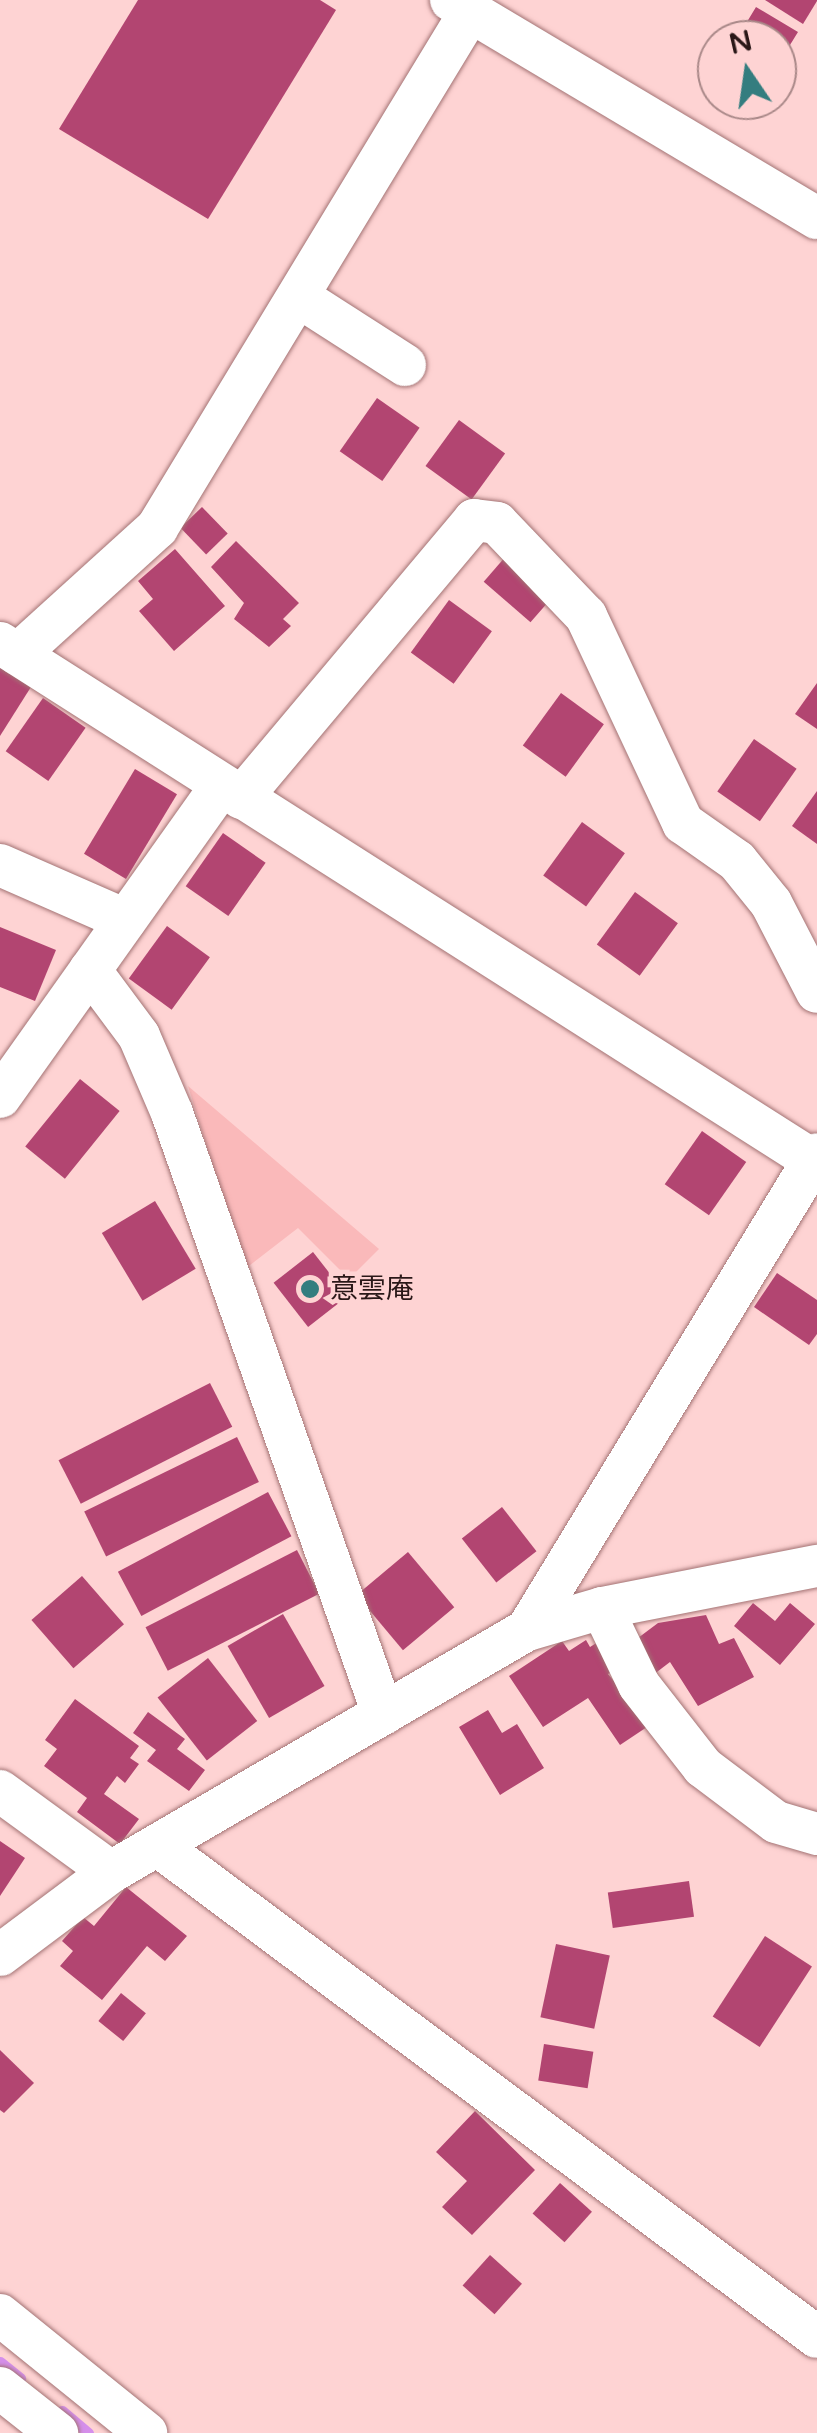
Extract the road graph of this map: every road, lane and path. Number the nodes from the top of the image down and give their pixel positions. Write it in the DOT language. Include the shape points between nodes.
graph roads {
  1 [pos="462,4"];
  2 [pos="817,218"];
  3 [pos="298,297"];
  4 [pos="404,365"];
  5 [pos="9,648"];
  6 [pos="231,792"];
  7 [pos="0,865"];
  8 [pos="125,920"];
  9 [pos="90,970"];
  10 [pos="817,992"];
  11 [pos="0,1097"];
  12 [pos="816,1159"];
  13 [pos="817,1566"];
  14 [pos="602,1608"];
  15 [pos="527,1630"];
  16 [pos="383,1714"];
  17 [pos="0,1791"];
  18 [pos="817,1834"];
  19 [pos="161,1848"];
  20 [pos="111,1872"];
  21 [pos="0,1955"];
  22 [pos="0,2315"];
  23 [pos="817,2337"];
  24 [pos="0,2388"];
  25 [pos="57,2433"];
  26 [pos="146,2433"];
  1 -- 2 [label="street"];
  1 -- 3 [label="street"];
  3 -- 4 [label="street"];
  3 -- 5 [label="street" via="158,528"];
  5 -- 6 [label="street"];
  6 -- 8 [label="street"];
  6 -- 10 [label="street" via="474,520 497,524 586,616 683,823 738,861 771,903"];
  6 -- 12 [label="street"];
  7 -- 8 [label="street"];
  8 -- 9 [label="street"];
  9 -- 11 [label="street"];
  9 -- 16 [label="street" via="138,1036 172,1113"];
  12 -- 15 [label="street"];
  13 -- 14 [label="street"];
  14 -- 15 [label="street"];
  14 -- 18 [label="street" via="639,1685 703,1767 776,1822"];
  15 -- 16 [label="street"];
  16 -- 19 [label="street"];
  17 -- 20 [label="street"];
  19 -- 20 [label="street"];
  19 -- 23 [label="street"];
  20 -- 21 [label="street"];
  22 -- 26 [label="street"];
  24 -- 25 [label="street"];
}
